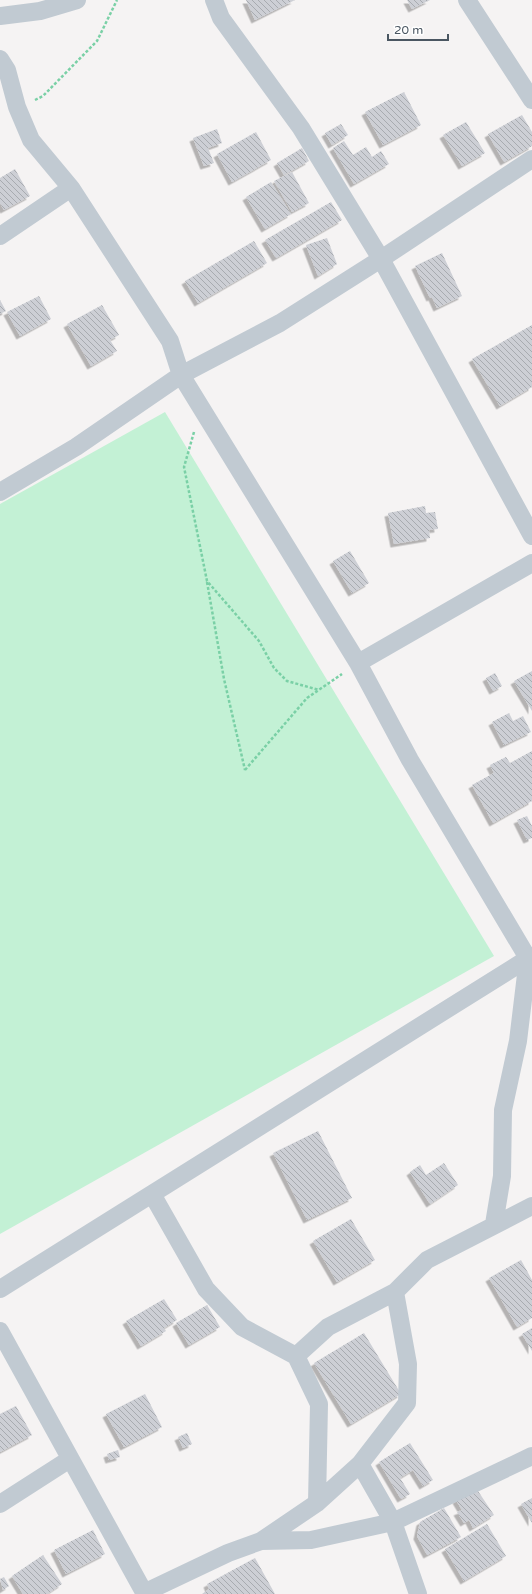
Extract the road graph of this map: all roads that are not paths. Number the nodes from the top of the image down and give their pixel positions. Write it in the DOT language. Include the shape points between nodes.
graph roads {
  1 [pos="77,0"];
  2 [pos="214,0"];
  3 [pos="467,0"];
  4 [pos="0,16"];
  5 [pos="0,59"];
  6 [pos="532,100"];
  7 [pos="532,158"];
  8 [pos="72,188"];
  9 [pos="0,236"];
  10 [pos="381,259"];
  11 [pos="181,375"];
  12 [pos="0,492"];
  13 [pos="532,536"];
  14 [pos="532,563"];
  15 [pos="358,663"];
  16 [pos="531,960"];
  17 [pos="152,1194"];
  18 [pos="532,1206"];
  19 [pos="494,1224"];
  20 [pos="0,1288"];
  21 [pos="395,1292"];
  22 [pos="0,1331"];
  23 [pos="296,1356"];
  24 [pos="532,1456"];
  25 [pos="70,1459"];
  26 [pos="360,1464"];
  27 [pos="317,1503"];
  28 [pos="0,1504"];
  29 [pos="393,1522"];
  30 [pos="261,1541"];
  31 [pos="144,1593"];
  32 [pos="418,1594"];
  1 -- 4 [label="street" via="40,11"];
  2 -- 10 [label="street" via="221,18 301,128"];
  3 -- 6 [label="street"];
  5 -- 8 [label="street" via="7,70 17,107 31,140"];
  7 -- 10 [label="street"];
  8 -- 9 [label="street"];
  8 -- 11 [label="street" via="170,341"];
  10 -- 11 [label="street" via="280,322"];
  10 -- 13 [label="street"];
  11 -- 12 [label="street" via="76,447"];
  11 -- 15 [label="street"];
  14 -- 15 [label="street"];
  15 -- 16 [label="street" via="410,760"];
  16 -- 17 [label="street"];
  16 -- 19 [label="street" via="518,1041 503,1110 502,1176"];
  17 -- 20 [label="street"];
  17 -- 23 [label="street" via="206,1289 242,1327"];
  18 -- 19 [label="street"];
  19 -- 21 [label="street" via="427,1260"];
  21 -- 23 [label="street" via="328,1327"];
  21 -- 26 [label="street" via="408,1364 407,1403"];
  22 -- 25 [label="street"];
  23 -- 27 [label="street" via="319,1404"];
  24 -- 29 [label="street"];
  25 -- 28 [label="street"];
  25 -- 31 [label="street"];
  26 -- 27 [label="street"];
  26 -- 29 [label="street"];
  27 -- 30 [label="street"];
  29 -- 30 [label="street" via="311,1540"];
  29 -- 32 [label="street"];
  30 -- 31 [label="street" via="228,1553"];
}
